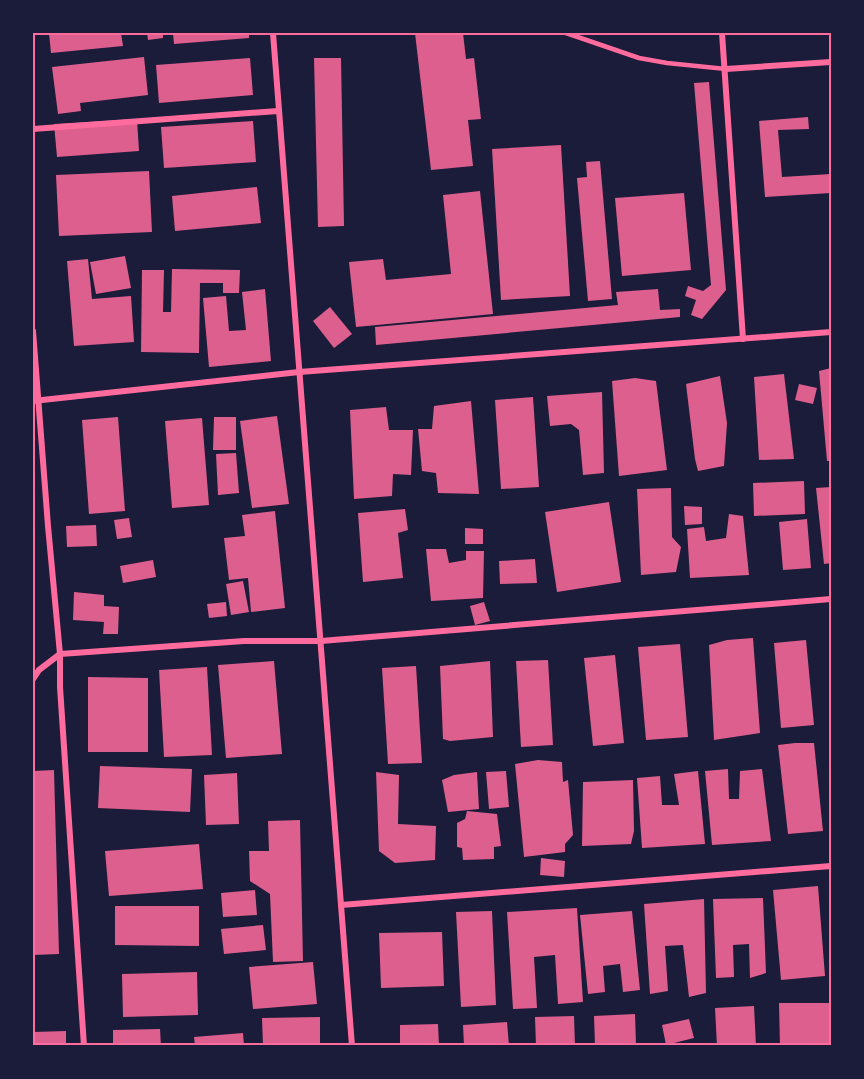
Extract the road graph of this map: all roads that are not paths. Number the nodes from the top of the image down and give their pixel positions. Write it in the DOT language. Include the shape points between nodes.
graph roads {
  1 [pos="273,33"];
  2 [pos="566,33"];
  3 [pos="722,33"];
  4 [pos="831,62"];
  5 [pos="726,69"];
  6 [pos="278,111"];
  7 [pos="33,129"];
  8 [pos="33,331"];
  9 [pos="831,332"];
  10 [pos="743,339"];
  11 [pos="299,372"];
  12 [pos="36,400"];
  13 [pos="831,599"];
  14 [pos="321,641"];
  15 [pos="60,654"];
  16 [pos="33,679"];
  17 [pos="831,866"];
  18 [pos="341,905"];
  19 [pos="84,1046"];
  20 [pos="352,1046"];
  1 -- 6 [label="street"];
  2 -- 5 [label="lane" via="639,58"];
  3 -- 5 [label="street"];
  4 -- 5 [label="street"];
  5 -- 10 [label="street"];
  6 -- 7 [label="street"];
  6 -- 11 [label="street"];
  8 -- 12 [label="street"];
  9 -- 10 [label="street"];
  10 -- 11 [label="street"];
  11 -- 12 [label="street"];
  11 -- 14 [label="street"];
  12 -- 15 [label="street"];
  13 -- 14 [label="street"];
  14 -- 15 [label="street" via="244,640"];
  14 -- 18 [label="street"];
  15 -- 16 [label="street"];
  15 -- 19 [label="street"];
  17 -- 18 [label="street"];
  18 -- 20 [label="street"];
}
